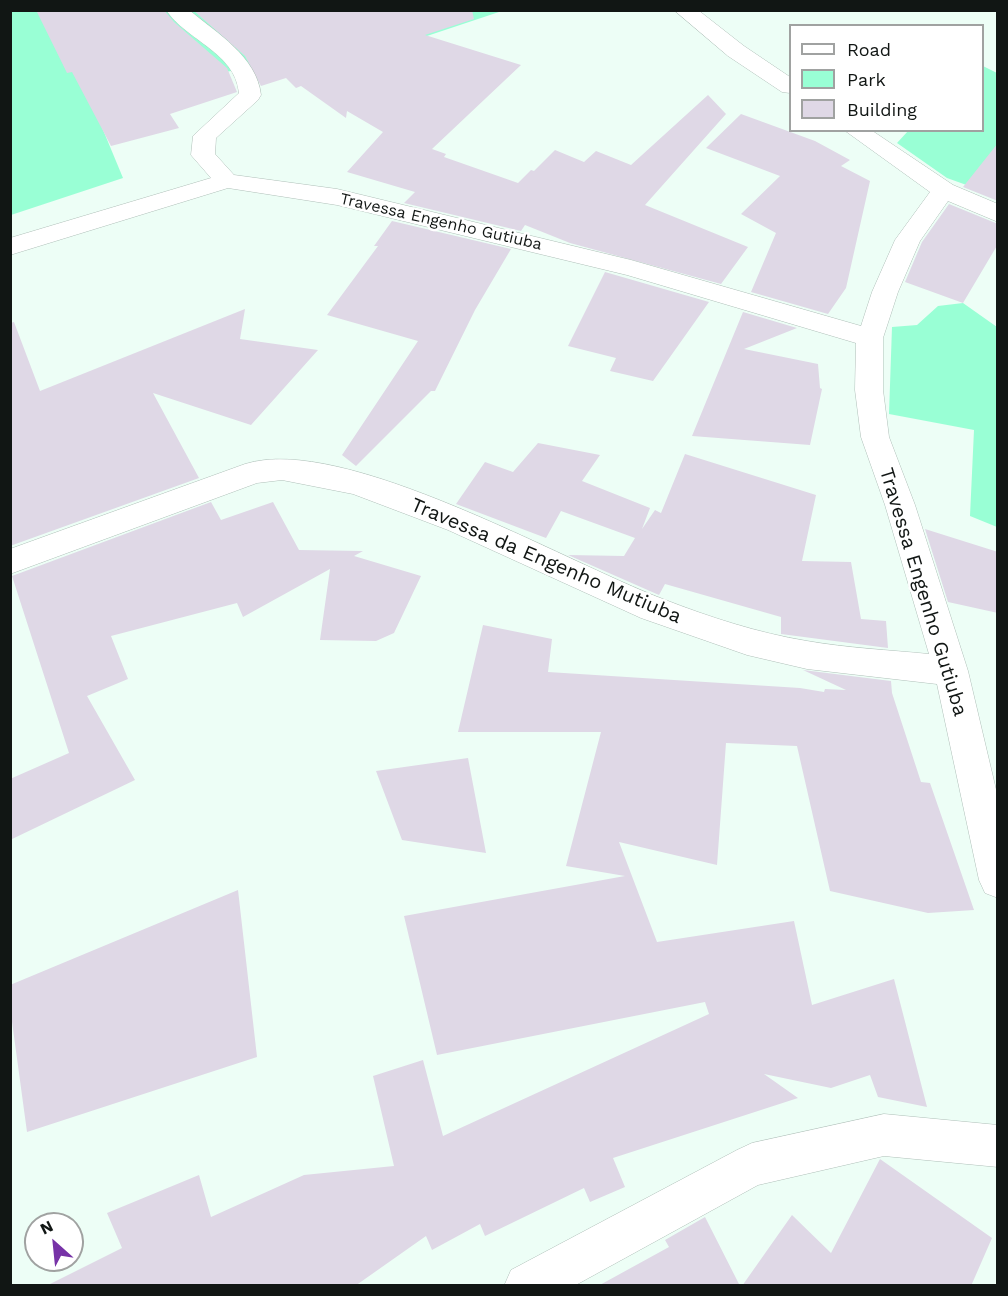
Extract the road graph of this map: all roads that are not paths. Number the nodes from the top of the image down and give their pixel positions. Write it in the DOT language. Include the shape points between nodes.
graph roads {
  1 [pos="176,10"];
  2 [pos="684,10"];
  3 [pos="789,86"];
  4 [pos="858,132"];
  5 [pos="227,181"];
  6 [pos="944,190"];
  7 [pos="998,214"];
  8 [pos="10,247"];
  9 [pos="870,338"];
  10 [pos="10,562"];
  11 [pos="951,671"];
  12 [pos="998,880"];
  13 [pos="998,1146"];
  14 [pos="527,1286"];
  1 -- 5 [label="street" via="233,59 251,88 250,95 205,136 203,154"];
  2 -- 3 [label="street"];
  4 -- 6 [label="street"];
  5 -- 8 [label="street, Travessa Engenho Gutiuba"];
  5 -- 9 [label="street, Travessa Engenho Gutiuba" via="336,197 619,265"];
  6 -- 7 [label="street"];
  6 -- 9 [label="street, Travessa Engenho Gutiuba" via="908,240"];
  9 -- 11 [label="street, Travessa Engenho Gutiuba" via="869,390 874,436 900,505"];
  10 -- 11 [label="street, Travessa da Engenho Mutiuba" via="255,472 282,470 357,483 459,522 652,609 747,641 807,655"];
  11 -- 12 [label="street, Travessa Engenho Gutiuba"];
  13 -- 14 [label="street" via="884,1135 752,1165"];
}
